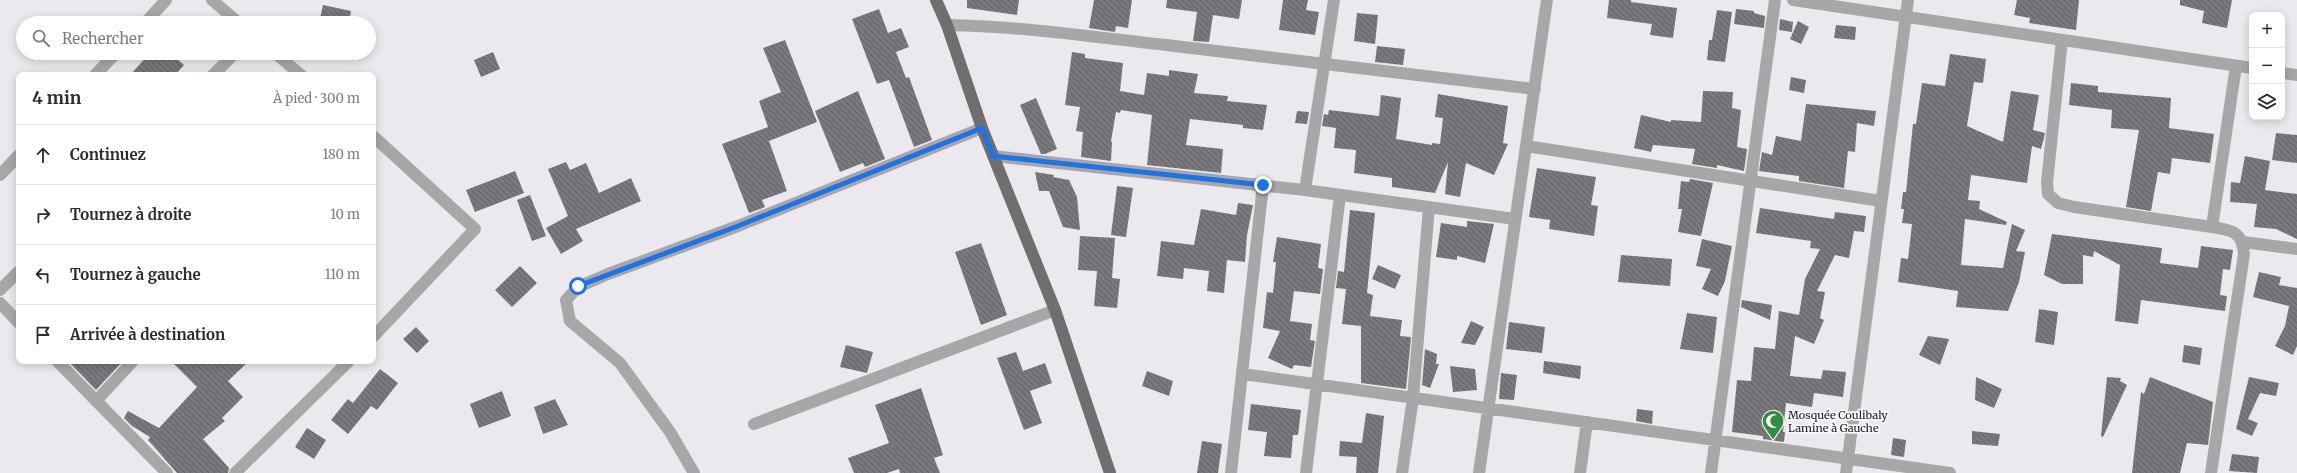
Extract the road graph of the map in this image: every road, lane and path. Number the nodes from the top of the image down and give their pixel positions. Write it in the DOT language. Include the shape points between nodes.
graph roads {
  1 [pos="166,0"];
  2 [pos="212,0"];
  3 [pos="936,0"];
  4 [pos="1334,0"];
  5 [pos="1547,0"];
  6 [pos="1775,0"];
  7 [pos="1793,0"];
  8 [pos="1908,0"];
  9 [pos="224,5"];
  10 [pos="151,16"];
  11 [pos="233,16"];
  12 [pos="1906,17"];
  13 [pos="947,25"];
  14 [pos="2062,40"];
  15 [pos="109,60"];
  16 [pos="228,60"];
  17 [pos="283,60"];
  18 [pos="1322,62"];
  19 [pos="2236,66"];
  20 [pos="2249,68"];
  21 [pos="98,72"];
  22 [pos="216,72"];
  23 [pos="297,72"];
  24 [pos="2285,73"];
  25 [pos="2297,75"];
  26 [pos="1535,89"];
  27 [pos="982,128"];
  28 [pos="376,139"];
  29 [pos="1526,146"];
  30 [pos="993,156"];
  31 [pos="16,158"];
  32 [pos="0,175"];
  33 [pos="1750,180"];
  34 [pos="1263,185"];
  35 [pos="1305,190"];
  36 [pos="1340,195"];
  37 [pos="1881,201"];
  38 [pos="1429,207"];
  39 [pos="1515,219"];
  40 [pos="2212,227"];
  41 [pos="2243,242"];
  42 [pos="2297,249"];
  43 [pos="16,274"];
  44 [pos="0,290"];
  45 [pos="0,303"];
  46 [pos="1055,310"];
  47 [pos="16,320"];
  48 [pos="376,334"];
  49 [pos="60,364"];
  50 [pos="130,364"];
  51 [pos="346,364"];
  52 [pos="1243,374"];
  53 [pos="1318,385"];
  54 [pos="1412,398"];
  55 [pos="96,401"];
  56 [pos="1488,409"];
  57 [pos="1587,422"];
  58 [pos="754,424"];
  59 [pos="1715,440"];
  60 [pos="1848,459"];
  61 [pos="167,473"];
  62 [pos="234,473"];
  63 [pos="694,473"];
  64 [pos="1110,473"];
  65 [pos="1231,473"];
  66 [pos="1306,473"];
  67 [pos="1402,473"];
  68 [pos="1479,473"];
  69 [pos="1580,473"];
  70 [pos="1711,473"];
  71 [pos="1846,473"];
  72 [pos="1950,473"];
  73 [pos="2212,473"];
  1 -- 10 [label="street"];
  2 -- 9 [label="street"];
  3 -- 13 [label="main road"];
  4 -- 18 [label="street"];
  5 -- 26 [label="street"];
  6 -- 33 [label="street"];
  7 -- 12 [label="street"];
  8 -- 12 [label="street"];
  9 -- 11 [label="street"];
  12 -- 14 [label="street"];
  12 -- 37 [label="street"];
  13 -- 18 [label="street" via="984,26"];
  13 -- 27 [label="main road"];
  14 -- 19 [label="street"];
  14 -- 40 [label="street" via="2047,182 2048,194 2058,203 2074,207"];
  15 -- 21 [label="street"];
  16 -- 22 [label="street"];
  17 -- 23 [label="street"];
  18 -- 26 [label="street"];
  18 -- 35 [label="street"];
  19 -- 20 [label="street"];
  19 -- 40 [label="street"];
  24 -- 25 [label="street"];
  26 -- 29 [label="street"];
  27 -- 30 [label="main road"];
  27 -- 63 [label="street" via="738,226 578,286 566,300 570,320 620,363 670,432"];
  28 -- 48 [label="street" via="475,229"];
  29 -- 33 [label="street"];
  29 -- 39 [label="street"];
  30 -- 34 [label="street"];
  30 -- 46 [label="main road"];
  31 -- 32 [label="street"];
  33 -- 37 [label="street"];
  33 -- 59 [label="street"];
  34 -- 35 [label="street"];
  34 -- 52 [label="street"];
  35 -- 36 [label="street"];
  36 -- 38 [label="street"];
  36 -- 53 [label="street"];
  37 -- 60 [label="street"];
  38 -- 39 [label="street"];
  38 -- 54 [label="street"];
  39 -- 56 [label="street"];
  40 -- 41 [label="street" via="2229,229"];
  41 -- 42 [label="street"];
  41 -- 73 [label="street" via="2244,254"];
  43 -- 44 [label="street"];
  45 -- 47 [label="street"];
  46 -- 58 [label="street"];
  46 -- 64 [label="main road"];
  49 -- 55 [label="street"];
  50 -- 55 [label="street"];
  51 -- 62 [label="street"];
  52 -- 53 [label="street"];
  52 -- 65 [label="street"];
  53 -- 54 [label="street"];
  53 -- 66 [label="street"];
  54 -- 56 [label="street"];
  54 -- 67 [label="street"];
  55 -- 61 [label="street"];
  56 -- 57 [label="street"];
  56 -- 68 [label="street"];
  57 -- 59 [label="street"];
  57 -- 69 [label="street"];
  59 -- 60 [label="street"];
  59 -- 70 [label="street"];
  60 -- 71 [label="street"];
  60 -- 72 [label="street"];
}
